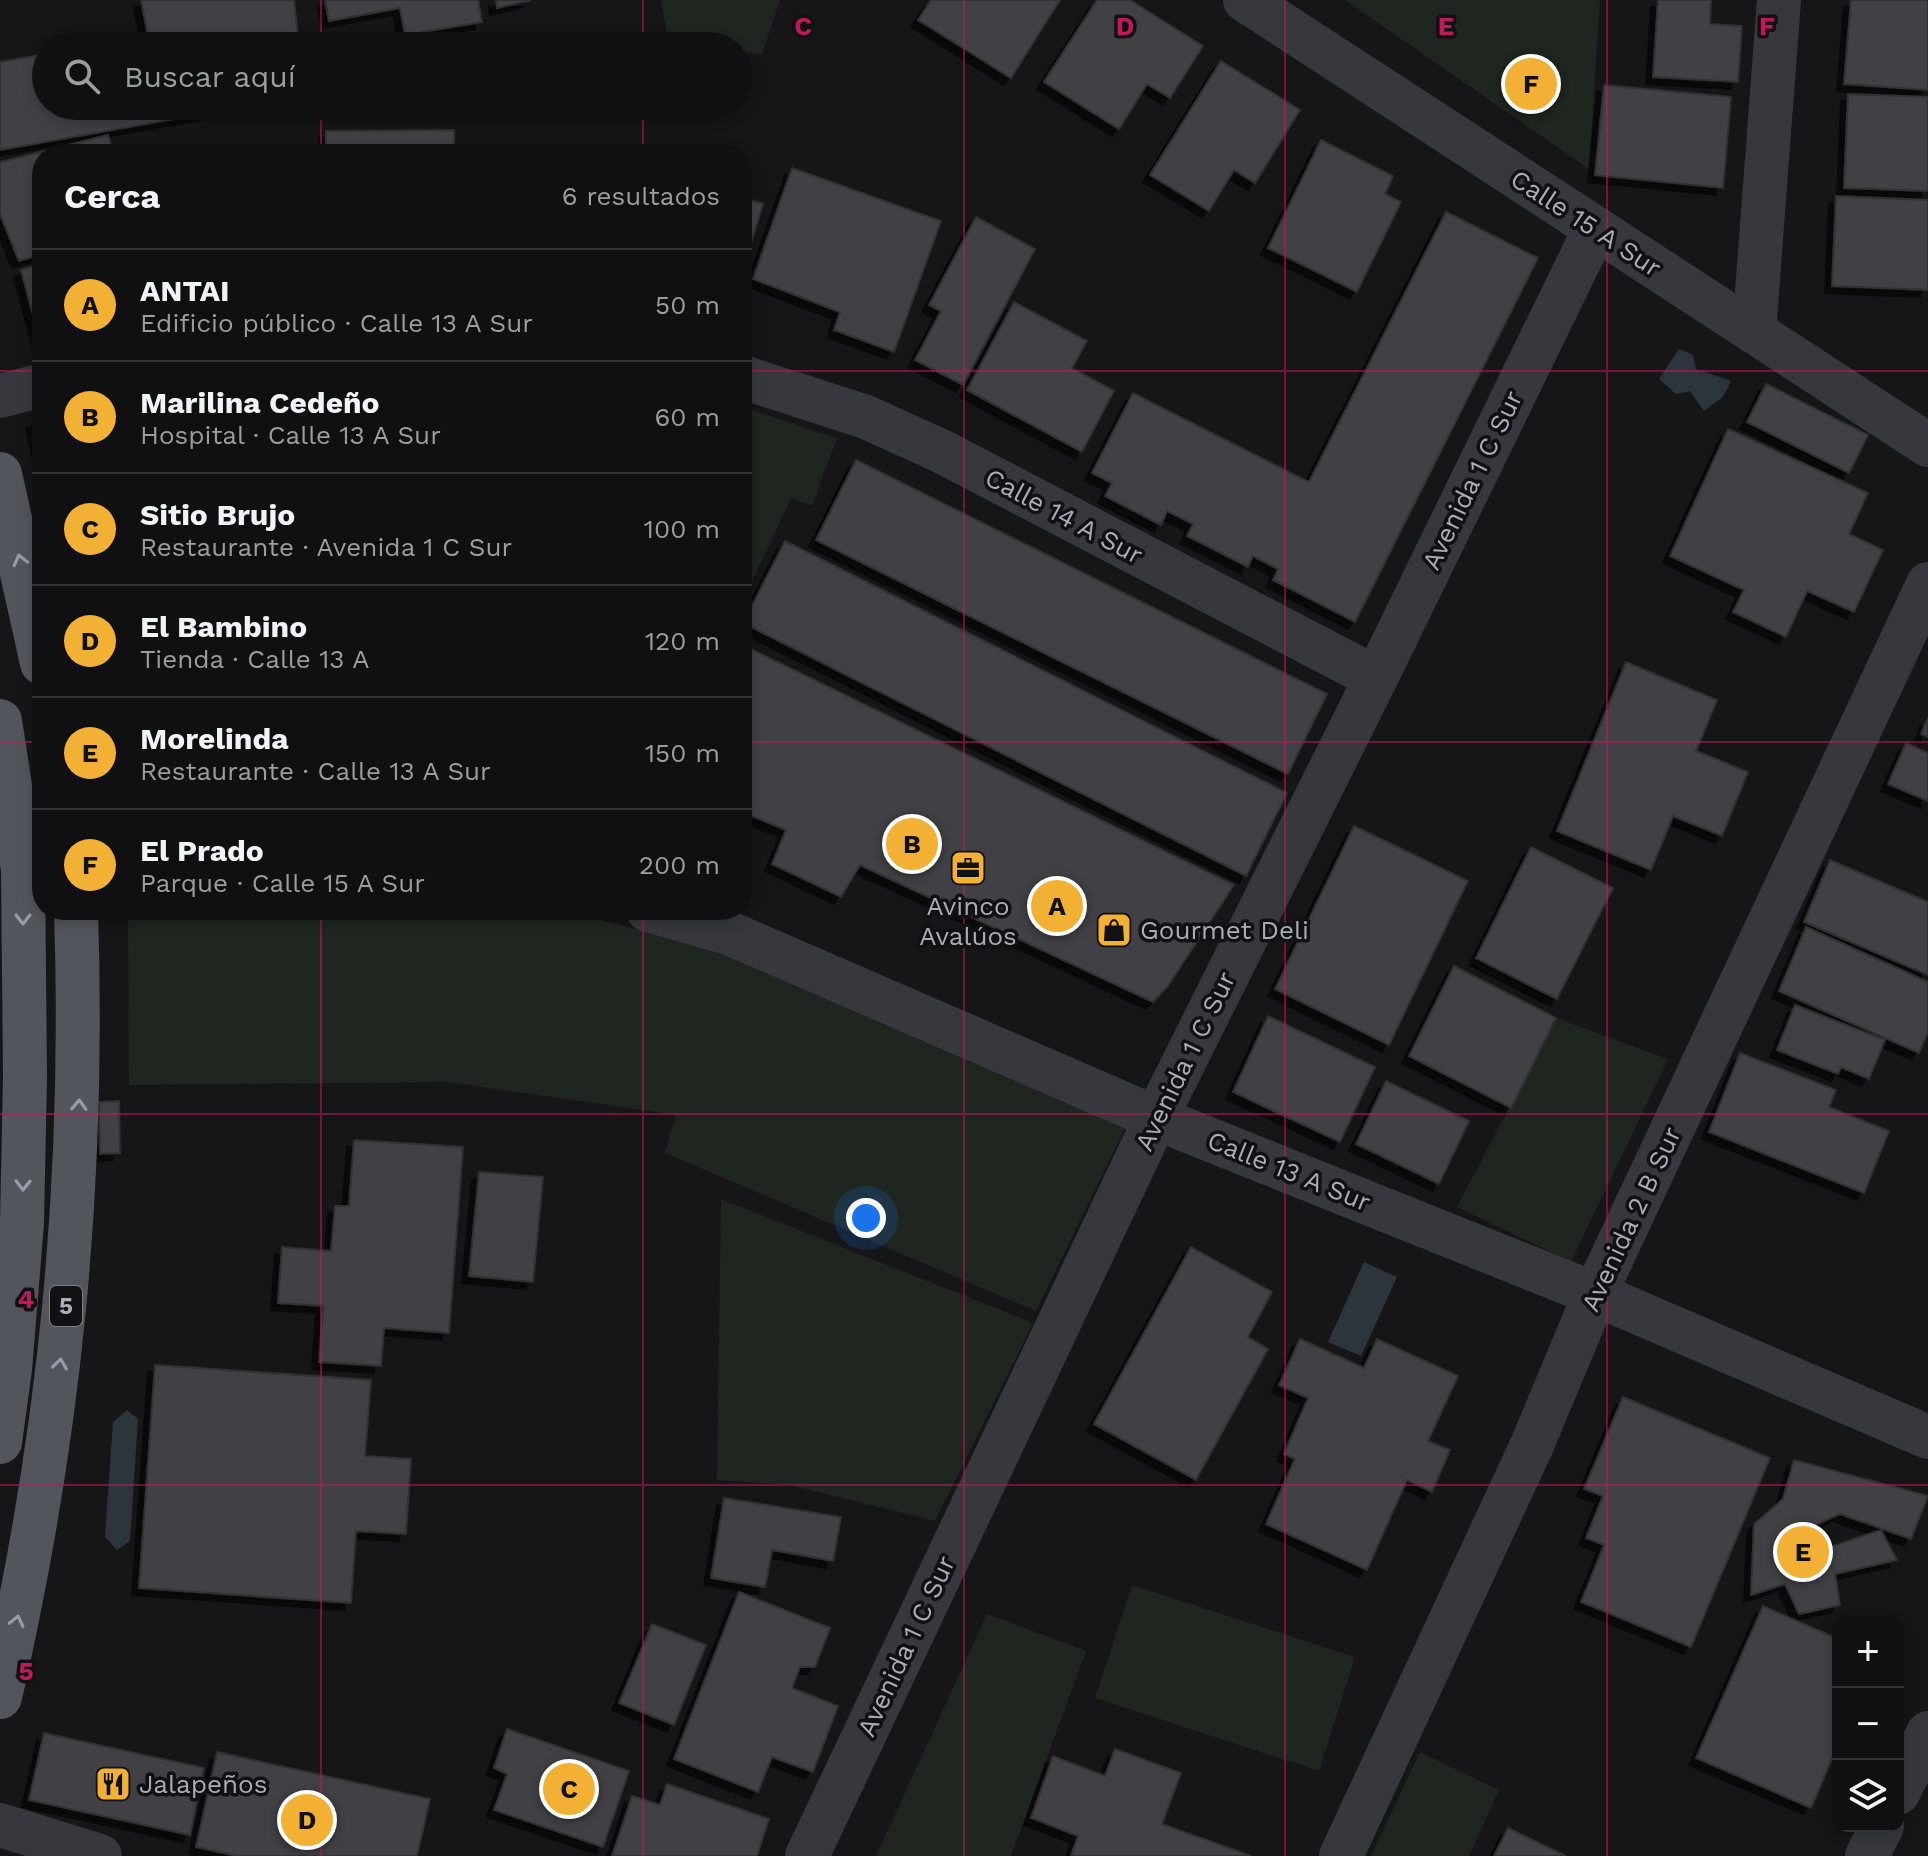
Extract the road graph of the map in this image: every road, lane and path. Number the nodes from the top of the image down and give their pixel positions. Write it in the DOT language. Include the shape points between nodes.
graph roads {
  1 [pos="1779,0"];
  2 [pos="1259,4"];
  3 [pos="1595,229"];
  4 [pos="1754,332"];
  5 [pos="752,380"];
  6 [pos="32,388"];
  7 [pos="0,396"];
  8 [pos="1928,445"];
  9 [pos="0,474"];
  10 [pos="1928,584"];
  11 [pos="32,618"];
  12 [pos="1376,678"];
  13 [pos="0,721"];
  14 [pos="32,865"];
  15 [pos="32,895"];
  16 [pos="76,920"];
  17 [pos="683,920"];
  18 [pos="1156,1118"];
  19 [pos="1595,1294"];
  20 [pos="1928,1437"];
  21 [pos="0,1442"];
  22 [pos="0,1697"];
  23 [pos="1928,1733"];
  24 [pos="1904,1781"];
  25 [pos="0,1825"];
  26 [pos="1879,1832"];
  27 [pos="100,1856"];
  28 [pos="807,1856"];
  29 [pos="1341,1856"];
  30 [pos="1867,1856"];
  1 -- 4 [label="street"];
  2 -- 3 [label="street, Calle 15 A Sur"];
  3 -- 4 [label="street, Calle 15 A Sur"];
  3 -- 12 [label="street, Avenida 1 C Sur"];
  4 -- 8 [label="street, Calle 15 A Sur"];
  5 -- 12 [label="street, Calle 14 A Sur" via="866,417 941,451"];
  6 -- 7 [label="street"];
  11 -- 9 [label="main road, one-way"];
  10 -- 19 [label="street, Avenida 2 B Sur"];
  12 -- 18 [label="street, Avenida 1 C Sur"];
  13 -- 14 [label="main road, 5"];
  15 -- 21 [label="main road, 5, one-way" via="22,1223"];
  22 -- 16 [label="main road, 5, one-way" via="44,1479 65,1328 79,1090"];
  17 -- 18 [label="street, Calle 13 A Sur" via="729,933"];
  18 -- 19 [label="street, Calle 13 A Sur"];
  18 -- 28 [label="street, Avenida 1 C Sur"];
  19 -- 20 [label="street, Calle 13 A Sur"];
  19 -- 29 [label="street, Avenida 2 B Sur" via="1532,1445"];
  23 -- 24 [label="street"];
  25 -- 27 [label="street"];
  26 -- 30 [label="street"];
}
